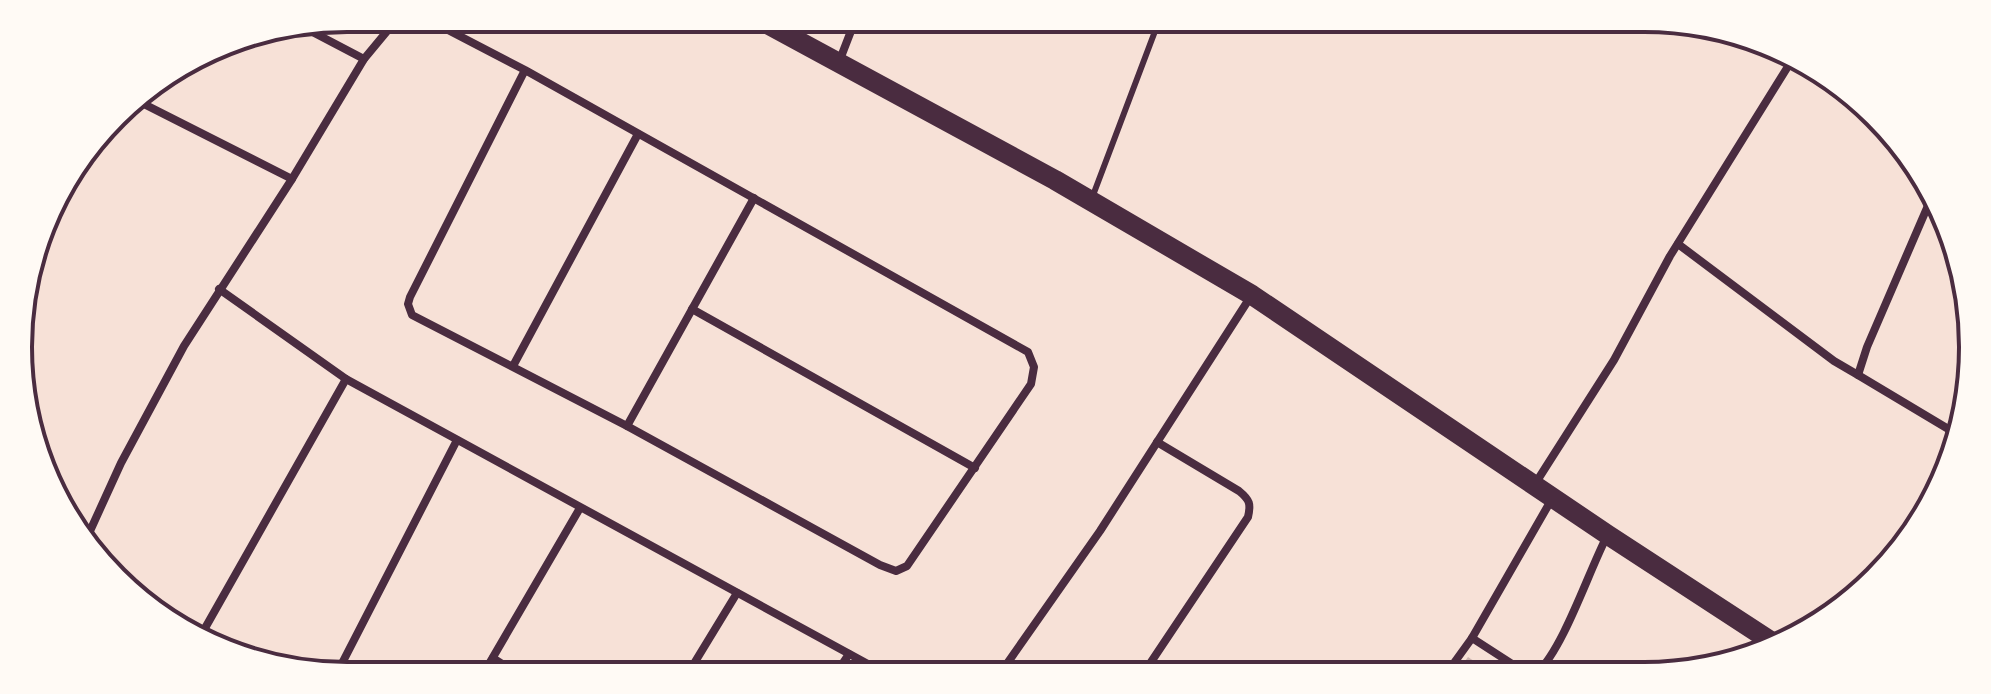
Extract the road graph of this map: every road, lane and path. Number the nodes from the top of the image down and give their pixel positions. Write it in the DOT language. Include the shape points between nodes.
graph roads {
  1 [pos="386,32"];
  2 [pos="452,32"];
  3 [pos="782,32"];
  4 [pos="851,32"];
  5 [pos="1155,32"];
  6 [pos="316,34"];
  7 [pos="364,59"];
  8 [pos="839,63"];
  9 [pos="1788,67"];
  10 [pos="525,70"];
  11 [pos="145,105"];
  12 [pos="638,134"];
  13 [pos="292,179"];
  14 [pos="754,198"];
  15 [pos="1091,201"];
  16 [pos="1927,208"];
  17 [pos="1678,244"];
  18 [pos="219,289"];
  19 [pos="1252,295"];
  20 [pos="692,309"];
  21 [pos="513,366"];
  22 [pos="1858,375"];
  23 [pos="346,379"];
  24 [pos="627,426"];
  25 [pos="1948,429"];
  26 [pos="457,440"];
  27 [pos="1157,442"];
  28 [pos="975,468"];
  29 [pos="1534,485"];
  30 [pos="1554,497"];
  31 [pos="580,508"];
  32 [pos="91,530"];
  33 [pos="1608,535"];
  34 [pos="737,593"];
  35 [pos="208,630"];
  36 [pos="1472,638"];
  37 [pos="1765,638"];
  38 [pos="849,654"];
  39 [pos="493,658"];
  40 [pos="343,662"];
  41 [pos="491,662"];
  42 [pos="499,662"];
  43 [pos="695,662"];
  44 [pos="844,662"];
  45 [pos="864,662"];
  46 [pos="1008,662"];
  47 [pos="1151,662"];
  48 [pos="1455,662"];
  49 [pos="1509,662"];
  50 [pos="1548,662"];
  1 -- 7 [label="street"];
  2 -- 10 [label="street"];
  3 -- 8 [label="main road"];
  4 -- 8 [label="street"];
  5 -- 15 [label="lane"];
  6 -- 7 [label="street"];
  7 -- 13 [label="street"];
  8 -- 15 [label="main road"];
  9 -- 17 [label="street"];
  10 -- 12 [label="street"];
  10 -- 21 [label="street" via="408,304 412,315 426,324"];
  11 -- 13 [label="street"];
  12 -- 14 [label="street"];
  12 -- 21 [label="street"];
  13 -- 18 [label="street"];
  14 -- 20 [label="street"];
  14 -- 28 [label="street" via="1028,352 1034,367 1031,384"];
  15 -- 19 [label="main road"];
  16 -- 22 [label="street"];
  17 -- 22 [label="street"];
  17 -- 29 [label="street" via="1614,360"];
  18 -- 23 [label="street"];
  18 -- 32 [label="street" via="135,437"];
  19 -- 27 [label="street"];
  19 -- 29 [label="main road"];
  20 -- 24 [label="street"];
  20 -- 28 [label="street"];
  21 -- 24 [label="street"];
  22 -- 25 [label="street"];
  23 -- 26 [label="street"];
  23 -- 35 [label="street"];
  24 -- 28 [label="street" via="896,571 907,566"];
  26 -- 31 [label="street"];
  26 -- 40 [label="street"];
  27 -- 46 [label="street"];
  27 -- 47 [label="street" via="1239,491 1251,506"];
  29 -- 30 [label="main road"];
  30 -- 33 [label="main road"];
  30 -- 36 [label="street"];
  31 -- 34 [label="street"];
  31 -- 39 [label="street"];
  33 -- 37 [label="main road"];
  33 -- 50 [label="street"];
  34 -- 38 [label="street"];
  34 -- 43 [label="street"];
  36 -- 48 [label="street"];
  36 -- 49 [label="street"];
  38 -- 44 [label="street"];
  38 -- 45 [label="street"];
  39 -- 41 [label="street"];
  39 -- 42 [label="street"];
}
